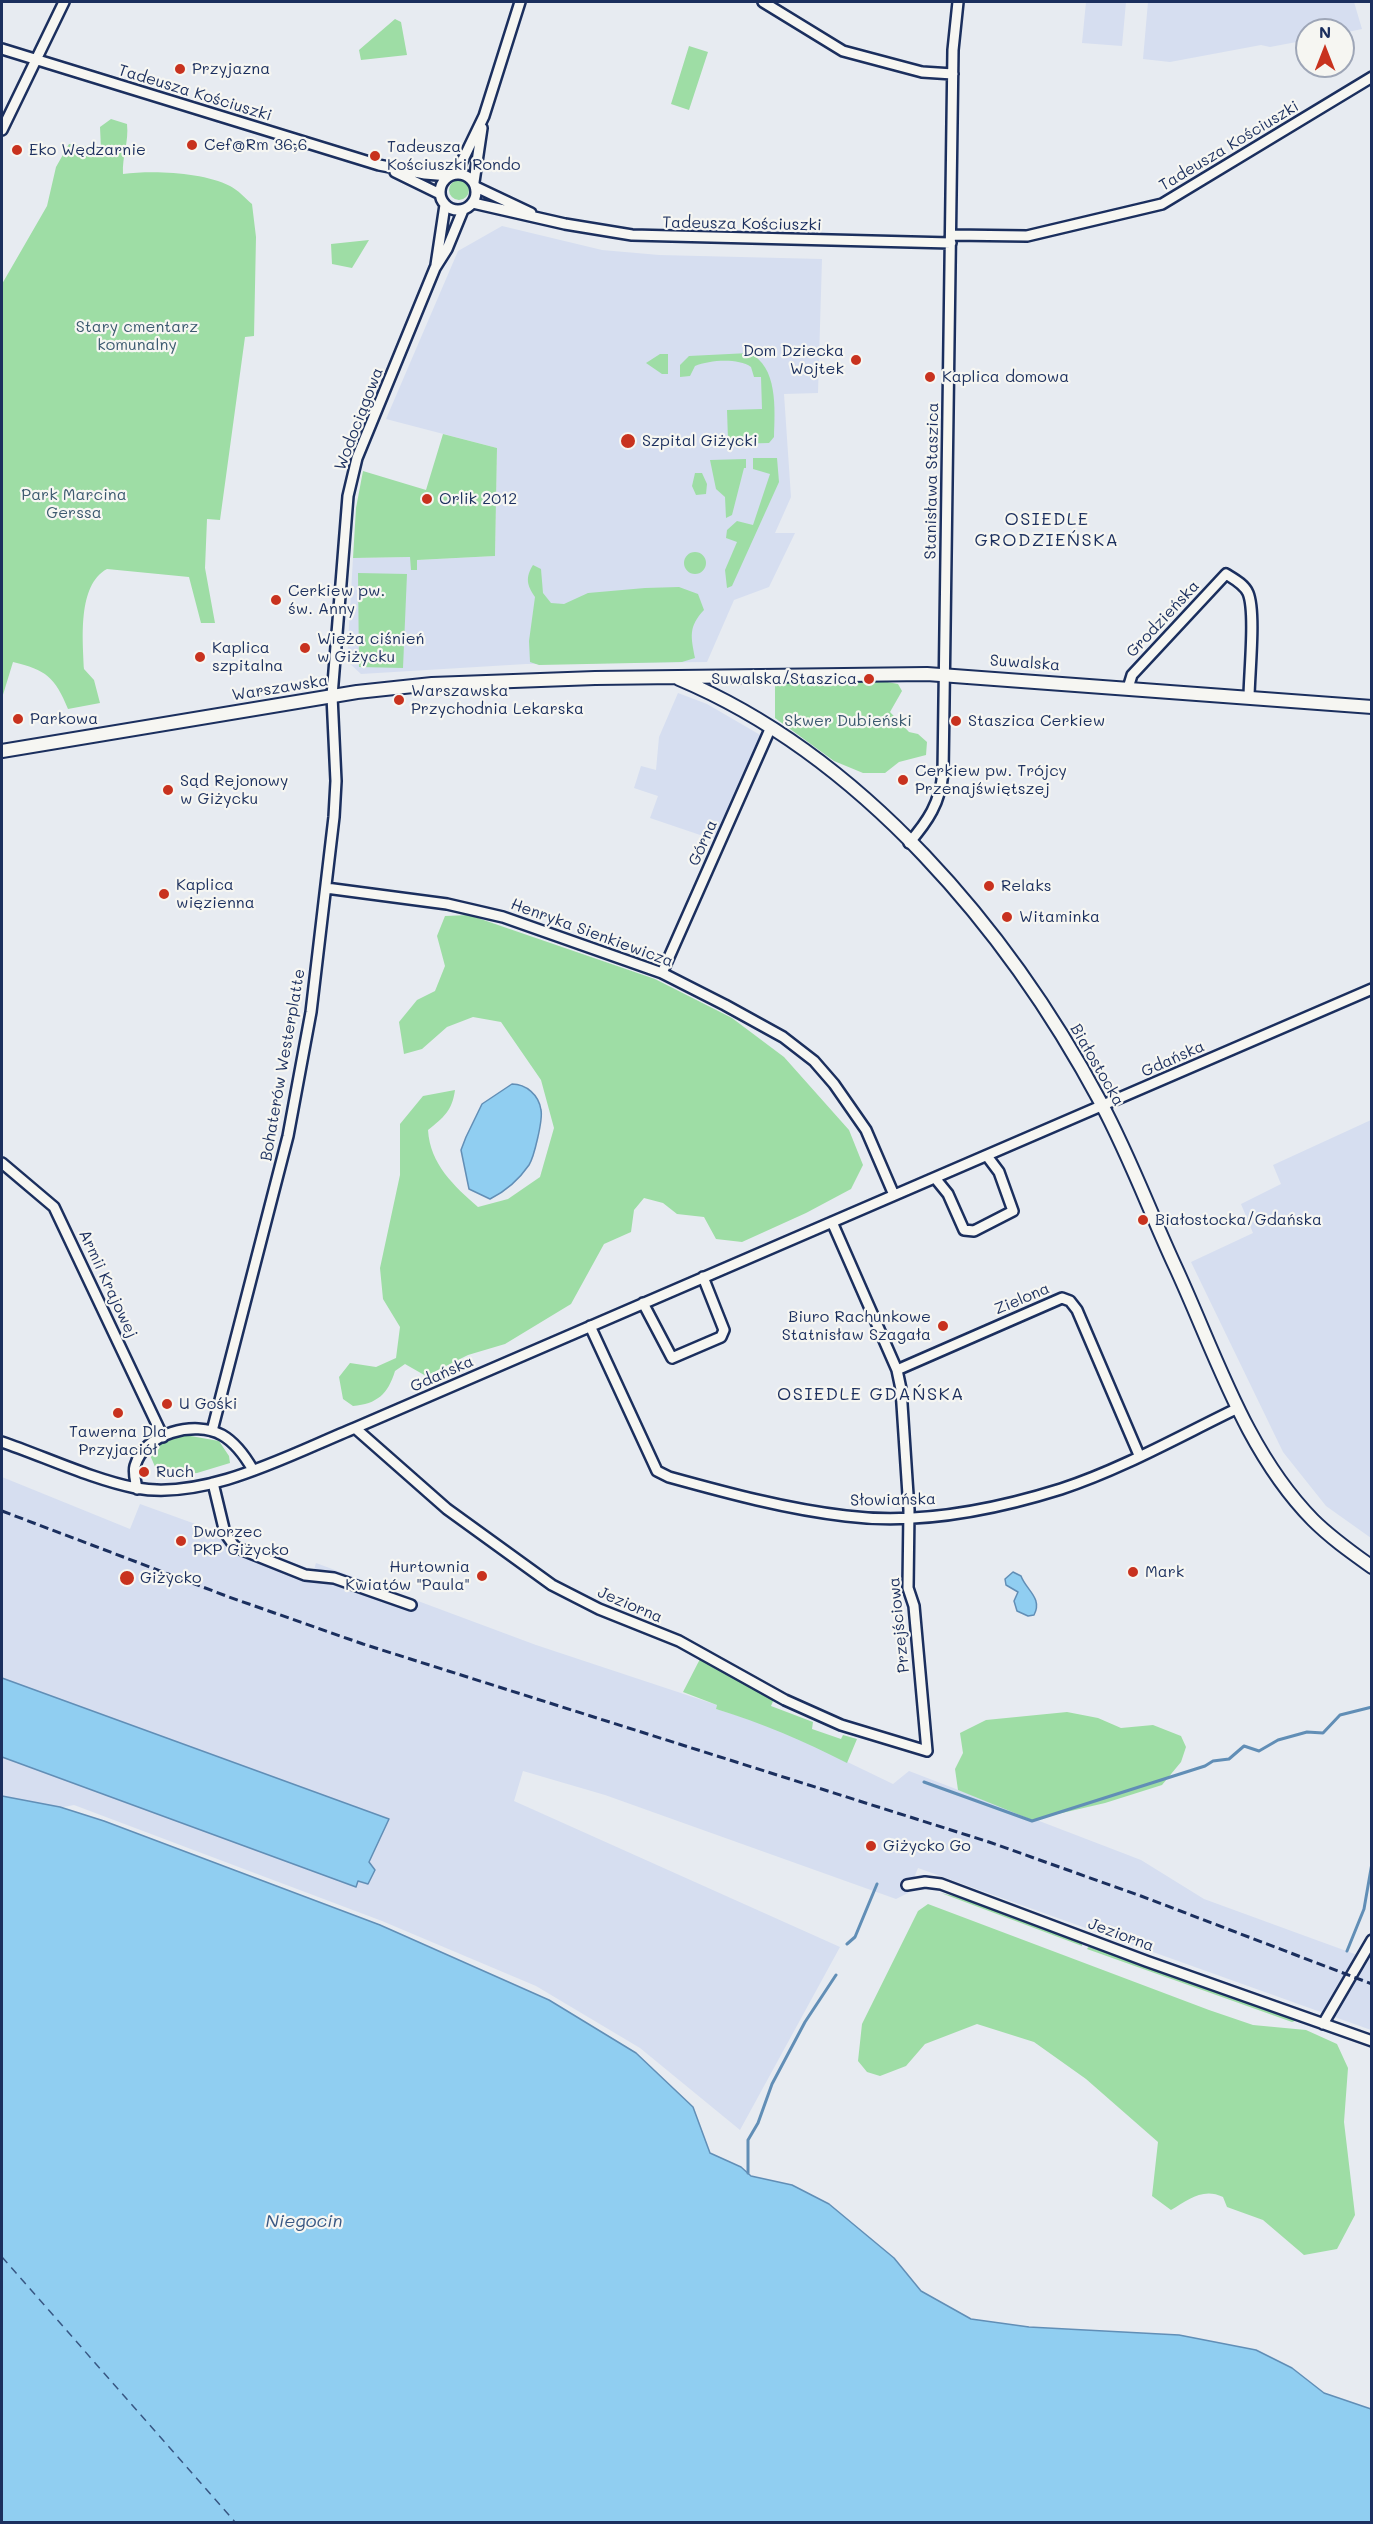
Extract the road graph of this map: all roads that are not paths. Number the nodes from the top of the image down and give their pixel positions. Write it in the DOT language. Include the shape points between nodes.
graph roads {
  1 [pos="64,2"];
  2 [pos="520,2"];
  3 [pos="763,2"];
  4 [pos="958,2"];
  5 [pos="2,49"];
  6 [pos="37,60"];
  7 [pos="953,74"];
  8 [pos="1371,77"];
  9 [pos="483,116"];
  10 [pos="2,130"];
  11 [pos="379,165"];
  12 [pos="453,175"];
  13 [pos="475,184"];
  14 [pos="440,194"];
  15 [pos="473,203"];
  16 [pos="445,205"];
  17 [pos="463,210"];
  18 [pos="535,216"];
  19 [pos="951,239"];
  20 [pos="435,268"];
  21 [pos="944,675"];
  22 [pos="675,677"];
  23 [pos="1128,688"];
  24 [pos="332,696"];
  25 [pos="1248,698"];
  26 [pos="1371,707"];
  27 [pos="771,726"];
  28 [pos="2,752"];
  29 [pos="909,843"];
  30 [pos="326,888"];
  31 [pos="662,973"];
  32 [pos="1371,989"];
  33 [pos="1103,1106"];
  34 [pos="987,1156"];
  35 [pos="2,1163"];
  36 [pos="935,1178"];
  37 [pos="894,1195"];
  38 [pos="832,1222"];
  39 [pos="703,1277"];
  40 [pos="643,1303"];
  41 [pos="590,1326"];
  42 [pos="897,1370"];
  43 [pos="1239,1408"];
  44 [pos="355,1428"];
  45 [pos="212,1431"];
  46 [pos="163,1437"];
  47 [pos="2,1442"];
  48 [pos="1139,1455"];
  49 [pos="252,1470"];
  50 [pos="213,1483"];
  51 [pos="138,1489"];
  52 [pos="907,1516"];
  53 [pos="1371,1567"];
  54 [pos="411,1605"];
  55 [pos="927,1751"];
  56 [pos="908,1886"];
  57 [pos="1371,1940"];
  58 [pos="1323,2024"];
  59 [pos="1371,2041"];
  1 -- 6 [label="street"];
  2 -- 9 [label="street"];
  3 -- 7 [label="street" via="843,51 922,72"];
  4 -- 7 [label="street, Stanisława Staszica"];
  5 -- 6 [label="street, Tadeusza Kościuszki"];
  6 -- 10 [label="street"];
  6 -- 11 [label="street, Tadeusza Kościuszki"];
  7 -- 19 [label="street, Stanisława Staszica"];
  8 -- 19 [label="street, Tadeusza Kościuszki" via="1162,204 1027,236"];
  9 -- 12 [label="street"];
  9 -- 13 [label="street"];
  11 -- 12 [label="street, Tadeusza Kościuszki"];
  11 -- 14 [label="street, Tadeusza Kościuszki"];
  12 -- 13 [label="street" via="463,174"];
  12 -- 14 [label="street" via="441,187"];
  13 -- 15 [label="street"];
  13 -- 18 [label="street, Tadeusza Kościuszki"];
  14 -- 16 [label="street"];
  15 -- 17 [label="street"];
  15 -- 18 [label="street, Tadeusza Kościuszki"];
  16 -- 17 [label="street"];
  16 -- 20 [label="street, Wodociągowa"];
  17 -- 20 [label="street, Wodociągowa"];
  18 -- 19 [label="street, Tadeusza Kościuszki" via="608,232 655,237"];
  19 -- 21 [label="street, Stanisława Staszica"];
  20 -- 24 [label="street, Wodociągowa" via="352,474"];
  21 -- 22 [label="street, Suwalska"];
  21 -- 23 [label="street, Suwalska"];
  21 -- 29 [label="street, Stanisława Staszica" via="941,789 933,813"];
  22 -- 24 [label="street, Warszawska" via="432,684"];
  22 -- 27 [label="street, Białostocka"];
  23 -- 25 [label="street, Suwalska"];
  23 -- 25 [label="street, Grodzieńska" via="1132,675 1227,574 1248,593 1251,610"];
  24 -- 28 [label="street, Warszawska"];
  24 -- 30 [label="street, Bohaterów Westerplatte" via="336,781"];
  25 -- 26 [label="street, Suwalska"];
  27 -- 29 [label="street, Białostocka" via="814,755"];
  27 -- 31 [label="street, Górna"];
  29 -- 33 [label="street, Białostocka" via="984,924 1059,1032"];
  30 -- 31 [label="street, Henryka Sienkiewicza" via="475,909"];
  30 -- 45 [label="street, Bohaterów Westerplatte" via="311,1012 288,1136"];
  31 -- 37 [label="street, Henryka Sienkiewicza" via="783,1037 814,1061 866,1130"];
  32 -- 33 [label="street, Gdańska"];
  33 -- 34 [label="street, Gdańska"];
  33 -- 43 [label="street, Białostocka"];
  34 -- 36 [label="street, Gdańska"];
  34 -- 36 [label="street" via="999,1172 1013,1211 974,1231 964,1230 948,1194"];
  35 -- 46 [label="street, Armii Krajowej" via="54,1207"];
  36 -- 37 [label="street, Gdańska"];
  37 -- 38 [label="street, Gdańska"];
  38 -- 39 [label="street, Gdańska"];
  38 -- 42 [label="street, Przejściowa"];
  39 -- 40 [label="street, Gdańska"];
  39 -- 40 [label="street" via="724,1330 721,1336 672,1358"];
  40 -- 41 [label="street, Gdańska"];
  41 -- 44 [label="street, Gdańska"];
  41 -- 52 [label="street, Słowiańska" via="657,1471 683,1481 802,1509 847,1516"];
  42 -- 48 [label="street, Zielona" via="1062,1298 1077,1310"];
  42 -- 52 [label="street, Przejściowa" via="905,1437"];
  43 -- 48 [label="street, Słowiańska"];
  43 -- 53 [label="street, Białostocka" via="1266,1459 1298,1503 1334,1540"];
  44 -- 49 [label="street, Gdańska"];
  44 -- 55 [label="street, Jeziorna" via="447,1509 552,1585 679,1641 785,1700 841,1725"];
  45 -- 46 [label="street" via="195,1428"];
  45 -- 49 [label="street" via="232,1443"];
  46 -- 51 [label="street" via="152,1444 135,1466"];
  47 -- 51 [label="street"];
  48 -- 52 [label="street, Słowiańska" via="1080,1482 1033,1497 972,1511"];
  49 -- 50 [label="street, Gdańska"];
  50 -- 51 [label="street, Gdańska"];
  50 -- 54 [label="street" via="225,1533 235,1547 305,1575 334,1578"];
  52 -- 55 [label="street, Przejściowa" via="908,1588 914,1606"];
  56 -- 58 [label="street, Jeziorna" via="921,1882 941,1884"];
  57 -- 58 [label="street"];
  58 -- 59 [label="street, Jeziorna"];
}
